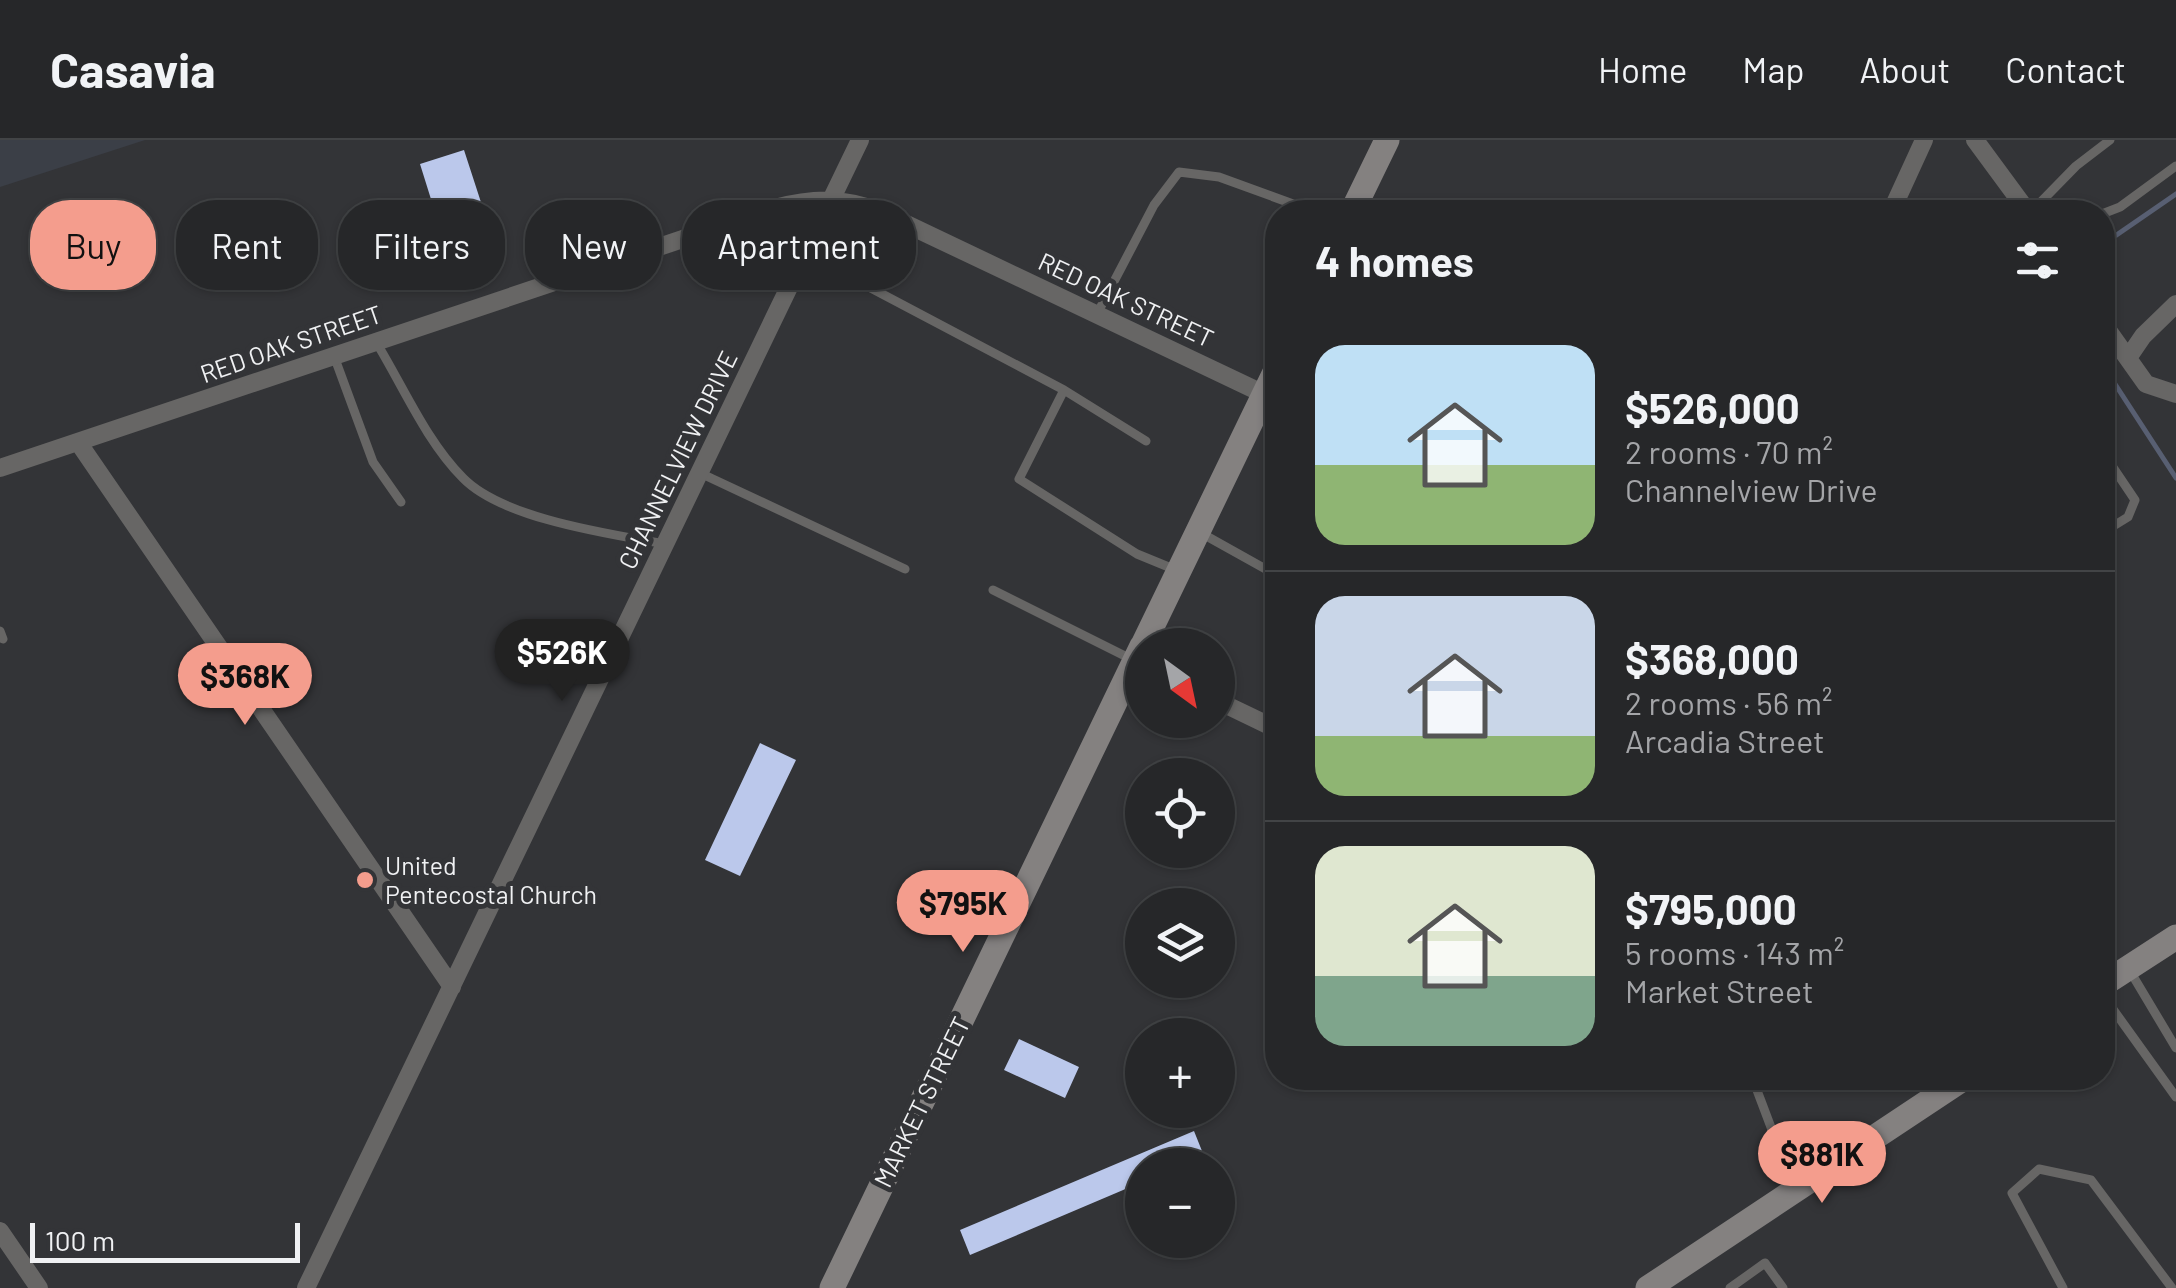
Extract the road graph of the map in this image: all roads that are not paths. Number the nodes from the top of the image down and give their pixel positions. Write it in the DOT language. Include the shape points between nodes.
graph roads {
  1 [pos="860,140"];
  2 [pos="1387,140"];
  3 [pos="1924,140"];
  4 [pos="1975,140"];
  5 [pos="2110,140"];
  6 [pos="2176,166"];
  7 [pos="832,199"];
  8 [pos="1283,200"];
  9 [pos="1358,200"];
  10 [pos="1896,200"];
  11 [pos="2021,200"];
  12 [pos="2042,200"];
  13 [pos="2115,209"];
  14 [pos="876,290"];
  15 [pos="2176,304"];
  16 [pos="1097,314"];
  17 [pos="2115,340"];
  18 [pos="376,342"];
  19 [pos="334,356"];
  20 [pos="2128,358"];
  21 [pos="1064,390"];
  22 [pos="1264,394"];
  23 [pos="2176,394"];
  24 [pos="1146,441"];
  25 [pos="78,442"];
  26 [pos="0,468"];
  27 [pos="2115,470"];
  28 [pos="700,473"];
  29 [pos="401,502"];
  30 [pos="2115,524"];
  31 [pos="1198,531"];
  32 [pos="666,544"];
  33 [pos="905,569"];
  34 [pos="1265,569"];
  35 [pos="1178,572"];
  36 [pos="993,590"];
  37 [pos="1153,628"];
  38 [pos="1125,647"];
  39 [pos="1125,687"];
  40 [pos="1235,709"];
  41 [pos="1265,724"];
  42 [pos="2176,936"];
  43 [pos="2128,968"];
  44 [pos="2115,977"];
  45 [pos="452,987"];
  46 [pos="2115,1012"];
  47 [pos="2176,1048"];
  48 [pos="1757,1090"];
  49 [pos="1942,1090"];
  50 [pos="2176,1097"];
  51 [pos="1804,1184"];
  52 [pos="0,1230"];
  53 [pos="39,1288"];
  54 [pos="306,1288"];
  55 [pos="832,1288"];
  56 [pos="1648,1288"];
  57 [pos="1730,1288"];
  58 [pos="1783,1288"];
  59 [pos="2063,1288"];
  60 [pos="2172,1288"];
  1 -- 7 [label="street, CHANNELVIEW DRIVE"];
  2 -- 9 [label="street"];
  3 -- 10 [label="street"];
  4 -- 11 [label="street"];
  5 -- 12 [label="lane"];
  6 -- 13 [label="lane"];
  7 -- 16 [label="street, RED OAK STREET" via="881,212"];
  7 -- 18 [label="street, RED OAK STREET" via="775,208"];
  7 -- 28 [label="street, CHANNELVIEW DRIVE"];
  8 -- 16 [label="lane" via="1219,176 1178,172"];
  14 -- 21 [label="lane"];
  15 -- 20 [label="street"];
  16 -- 22 [label="street, RED OAK STREET"];
  17 -- 20 [label="street"];
  18 -- 19 [label="street, RED OAK STREET"];
  18 -- 32 [label="lane" via="465,481 574,528"];
  19 -- 25 [label="street, RED OAK STREET"];
  19 -- 29 [label="lane" via="373,462"];
  20 -- 23 [label="street" via="2146,384"];
  21 -- 24 [label="lane"];
  21 -- 35 [label="lane" via="1019,478 1136,554"];
  22 -- 31 [label="street, MARKET STREET"];
  25 -- 26 [label="street, RED OAK STREET"];
  25 -- 45 [label="street"];
  27 -- 30 [label="lane" via="2135,500"];
  28 -- 32 [label="street, CHANNELVIEW DRIVE"];
  28 -- 33 [label="lane"];
  31 -- 34 [label="lane"];
  31 -- 35 [label="street, MARKET STREET"];
  32 -- 45 [label="street, CHANNELVIEW DRIVE"];
  35 -- 37 [label="street, MARKET STREET"];
  36 -- 38 [label="lane"];
  39 -- 55 [label="street, MARKET STREET"];
  40 -- 41 [label="street"];
  42 -- 43 [label="street"];
  43 -- 44 [label="street"];
  43 -- 47 [label="lane"];
  45 -- 54 [label="street, CHANNELVIEW DRIVE"];
  46 -- 50 [label="lane"];
  48 -- 51 [label="lane" via="1786,1167"];
  49 -- 51 [label="street"];
  51 -- 56 [label="street"];
  52 -- 53 [label="street"];
  57 -- 58 [label="lane" via="1765,1263"];
  59 -- 60 [label="lane" via="2012,1193 2039,1169 2090,1180"];
}
